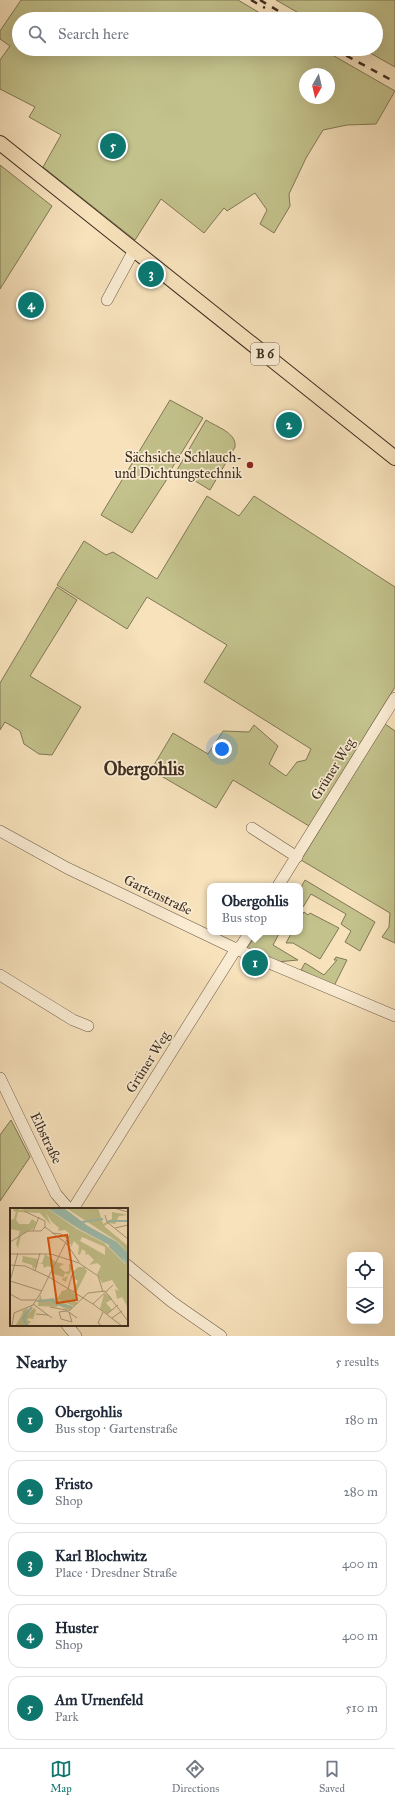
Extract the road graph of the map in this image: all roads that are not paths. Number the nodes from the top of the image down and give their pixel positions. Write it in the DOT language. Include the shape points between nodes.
graph roads {
  1 [pos="0,143"];
  2 [pos="134,250"];
  3 [pos="107,300"];
  4 [pos="395,458"];
  5 [pos="395,698"];
  6 [pos="252,828"];
  7 [pos="0,831"];
  8 [pos="297,857"];
  9 [pos="280,883"];
  10 [pos="248,935"];
  11 [pos="236,949"];
  12 [pos="0,975"];
  13 [pos="395,1016"];
  14 [pos="88,1026"];
  15 [pos="0,1078"];
  16 [pos="68,1208"];
  17 [pos="74,1208"];
  18 [pos="128,1267"];
  19 [pos="68,1326"];
  20 [pos="76,1336"];
  21 [pos="221,1336"];
  1 -- 2 [label="main road, B 6"];
  2 -- 3 [label="street"];
  2 -- 4 [label="main road, B 6"];
  5 -- 8 [label="street, Grüner Weg"];
  6 -- 8 [label="street"];
  7 -- 11 [label="street, Gartenstraße" via="67,868"];
  8 -- 9 [label="street, Grüner Weg"];
  10 -- 11 [label="street, Grüner Weg" via="242,946"];
  11 -- 13 [label="street, Gartenstraße"];
  11 -- 17 [label="street, Grüner Weg"];
  12 -- 14 [label="street" via="73,1020"];
  15 -- 16 [label="street, Elbstraße" via="56,1194"];
  18 -- 21 [label="street"];
  19 -- 20 [label="street"];
}
